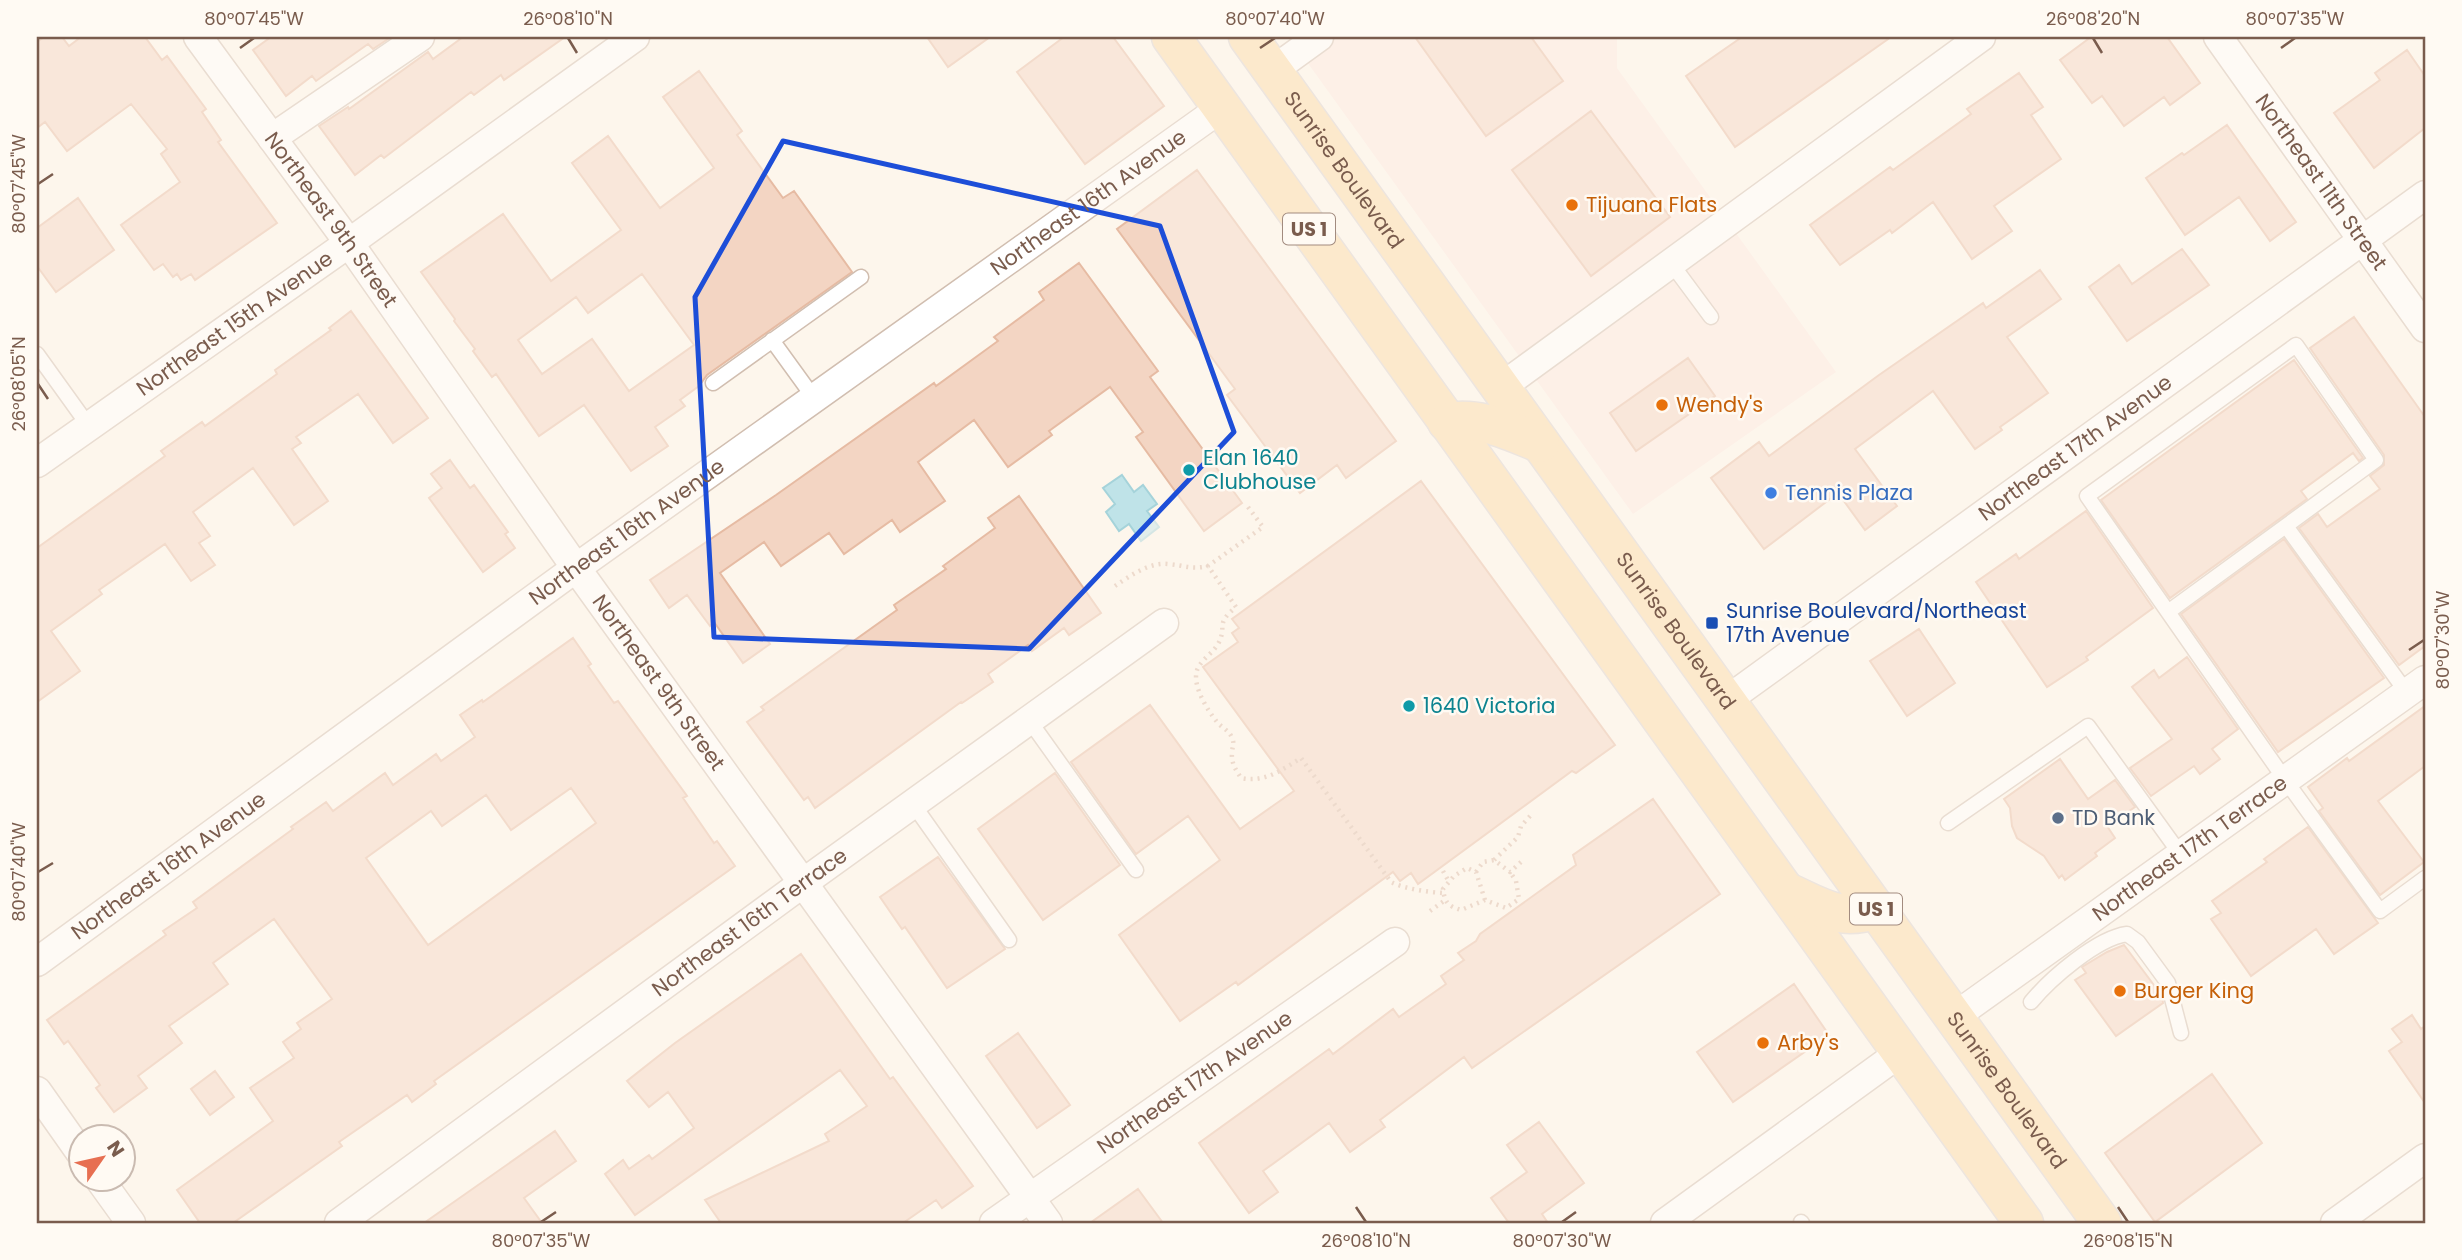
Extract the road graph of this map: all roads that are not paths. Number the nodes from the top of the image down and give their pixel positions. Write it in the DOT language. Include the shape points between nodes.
graph roads {
  1 [pos="198,37"];
  2 [pos="420,37"];
  3 [pos="635,37"];
  4 [pos="1171,37"];
  5 [pos="1248,37"];
  6 [pos="1319,37"];
  7 [pos="1981,37"];
  8 [pos="2218,37"];
  9 [pos="1272,71"];
  10 [pos="1221,108"];
  11 [pos="272,138"];
  12 [pos="2425,195"];
  13 [pos="2363,240"];
  14 [pos="349,243"];
  15 [pos="1671,262"];
  16 [pos="860,277"];
  17 [pos="1711,317"];
  18 [pos="2425,328"];
  19 [pos="772,340"];
  20 [pos="37,355"];
  21 [pos="713,383"];
  22 [pos="1500,388"];
  23 [pos="814,398"];
  24 [pos="1447,422"];
  25 [pos="88,425"];
  26 [pos="1540,443"];
  27 [pos="37,463"];
  28 [pos="2286,526"];
  29 [pos="576,568"];
  30 [pos="2168,612"];
  31 [pos="1164,623"];
  32 [pos="2416,686"];
  33 [pos="1727,700"];
  34 [pos="1029,720"];
  35 [pos="2286,781"];
  36 [pos="913,804"];
  37 [pos="1948,823"];
  38 [pos="2181,855"];
  39 [pos="1136,870"];
  40 [pos="2425,878"];
  41 [pos="803,883"];
  42 [pos="1785,891"];
  43 [pos="1877,909"];
  44 [pos="1009,940"];
  45 [pos="1395,942"];
  46 [pos="37,962"];
  47 [pos="2031,1002"];
  48 [pos="1954,1017"];
  49 [pos="2181,1033"];
  50 [pos="1901,1052"];
  51 [pos="37,1091"];
  52 [pos="66,1132"];
  53 [pos="2425,1158"];
  54 [pos="110,1194"];
  55 [pos="1030,1198"];
  56 [pos="131,1223"];
  57 [pos="339,1223"];
  58 [pos="994,1223"];
  59 [pos="1048,1223"];
  60 [pos="1665,1223"];
  61 [pos="2024,1223"];
  62 [pos="2102,1223"];
  63 [pos="2335,1223"];
  1 -- 11 [label="street, Northeast 9th Street"];
  2 -- 11 [label="street"];
  3 -- 14 [label="street, Northeast 15th Avenue"];
  4 -- 10 [label="main road, US 1"];
  5 -- 9 [label="main road, Sunrise Boulevard / US 1"];
  6 -- 9 [label="street"];
  7 -- 15 [label="street"];
  8 -- 13 [label="street, Northeast 11th Street"];
  9 -- 22 [label="main road, Sunrise Boulevard / US 1"];
  10 -- 23 [label="street, Northeast 16th Avenue"];
  10 -- 24 [label="main road, US 1"];
  11 -- 14 [label="street, Northeast 9th Street"];
  12 -- 13 [label="street, Northeast 17th Avenue"];
  13 -- 18 [label="street, Northeast 11th Street"];
  13 -- 33 [label="street, Northeast 17th Avenue"];
  14 -- 25 [label="street, Northeast 15th Avenue"];
  14 -- 29 [label="street, Northeast 9th Street"];
  15 -- 17 [label="lane"];
  15 -- 22 [label="street"];
  16 -- 19 [label="lane"];
  19 -- 21 [label="lane"];
  19 -- 23 [label="lane"];
  20 -- 25 [label="lane"];
  22 -- 26 [label="main road, Sunrise Boulevard / US 1"];
  23 -- 29 [label="street, Northeast 16th Avenue"];
  24 -- 26 [label="main road" via="1484,421"];
  24 -- 42 [label="main road, US 1"];
  25 -- 27 [label="street, Northeast 15th Avenue"];
  26 -- 33 [label="main road, Sunrise Boulevard / US 1"];
  28 -- 30 [label="lane"];
  28 -- 30 [label="lane" via="2376,460 2296,345 2087,496"];
  28 -- 32 [label="lane"];
  29 -- 41 [label="street, Northeast 9th Street"];
  29 -- 46 [label="street, Northeast 16th Avenue"];
  30 -- 35 [label="lane"];
  31 -- 34 [label="street, Northeast 16th Terrace"];
  32 -- 35 [label="street, Northeast 17th Terrace"];
  33 -- 43 [label="main road, Sunrise Boulevard / US 1"];
  34 -- 36 [label="street, Northeast 16th Terrace"];
  34 -- 39 [label="lane"];
  35 -- 38 [label="street, Northeast 17th Terrace"];
  35 -- 40 [label="lane" via="2380,911"];
  36 -- 41 [label="street, Northeast 16th Terrace"];
  36 -- 44 [label="lane"];
  37 -- 38 [label="lane" via="2088,726"];
  38 -- 48 [label="street, Northeast 17th Terrace"];
  41 -- 55 [label="street, Northeast 9th Street"];
  41 -- 57 [label="street, Northeast 16th Terrace"];
  42 -- 43 [label="main road" via="1835,914 1858,915"];
  42 -- 50 [label="main road, US 1"];
  43 -- 48 [label="main road, Sunrise Boulevard / US 1"];
  45 -- 55 [label="street, Northeast 17th Avenue"];
  47 -- 49 [label="lane" via="2048,982 2112,936 2127,934 2168,983"];
  48 -- 62 [label="main road, Sunrise Boulevard / US 1"];
  50 -- 60 [label="street"];
  50 -- 61 [label="main road, US 1"];
  51 -- 52 [label="street"];
  53 -- 63 [label="street"];
  54 -- 56 [label="street"];
  55 -- 58 [label="street, Northeast 17th Avenue"];
  55 -- 59 [label="street, Northeast 9th Street"];
}
